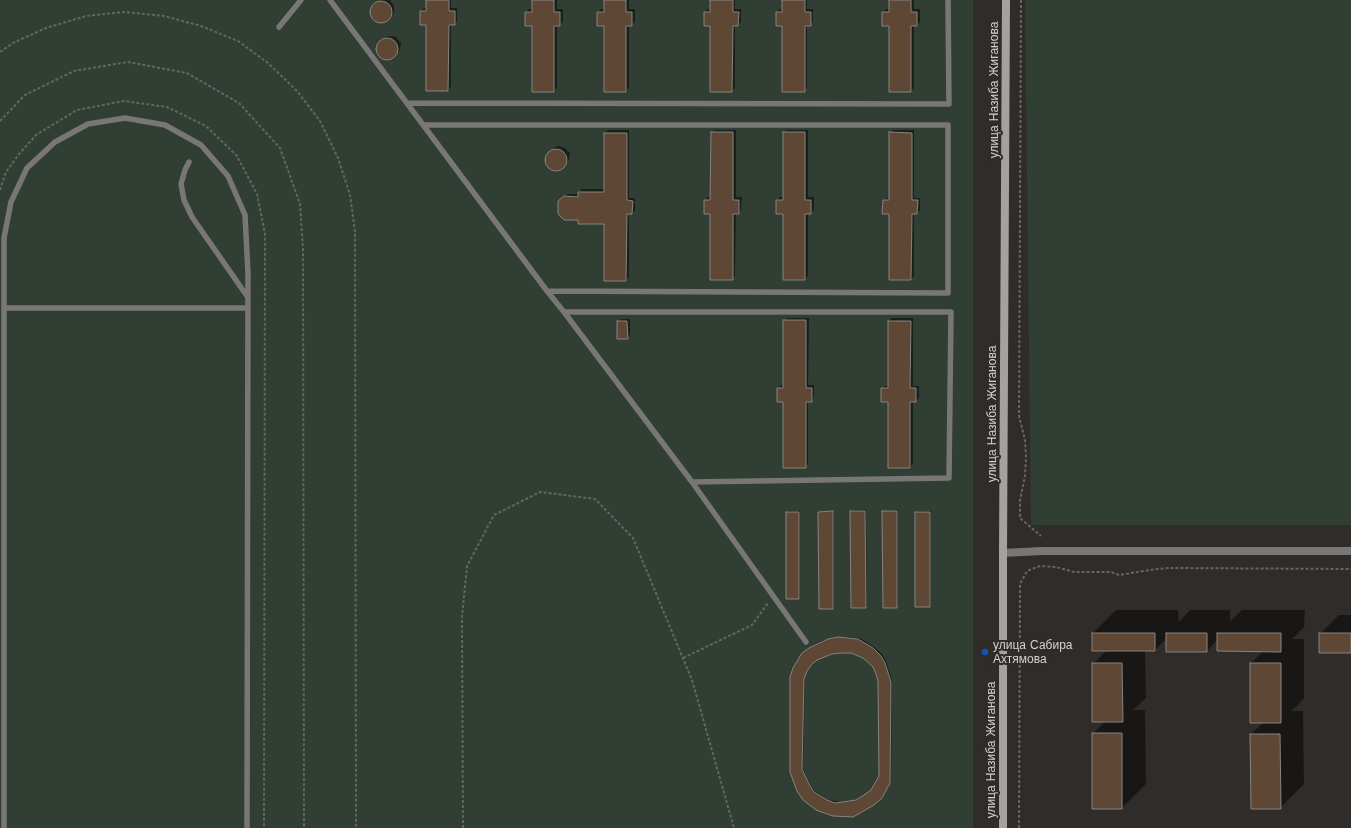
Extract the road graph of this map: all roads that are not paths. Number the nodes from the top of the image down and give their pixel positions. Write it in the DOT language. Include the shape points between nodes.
graph roads {
  1 [pos="301,0"];
  2 [pos="330,0"];
  3 [pos="948,0"];
  4 [pos="1006,0"];
  5 [pos="280,28"];
  6 [pos="407,103"];
  7 [pos="423,125"];
  8 [pos="189,162"];
  9 [pos="547,291"];
  10 [pos="248,296"];
  11 [pos="5,308"];
  12 [pos="248,308"];
  13 [pos="564,312"];
  14 [pos="692,482"];
  15 [pos="1351,551"];
  16 [pos="1003,553"];
  17 [pos="806,642"];
  18 [pos="4,828"];
  19 [pos="247,828"];
  20 [pos="1003,828"];
  1 -- 5 [label="lane"];
  2 -- 6 [label="lane"];
  3 -- 6 [label="lane" via="949,104"];
  4 -- 16 [label="street, улица Назиба Жиганова"];
  6 -- 7 [label="lane"];
  7 -- 9 [label="lane"];
  7 -- 9 [label="lane" via="948,125 948,293"];
  8 -- 10 [label="lane" via="182,184 184,200 192,217"];
  9 -- 13 [label="lane"];
  10 -- 11 [label="lane" via="246,215 228,176 201,145 165,125 125,118 88,124 54,142 27,168 11,202 4,238"];
  10 -- 12 [label="lane"];
  11 -- 12 [label="lane"];
  11 -- 18 [label="lane"];
  12 -- 19 [label="lane"];
  13 -- 14 [label="lane"];
  13 -- 14 [label="lane" via="951,312 950,478"];
  14 -- 17 [label="lane"];
  15 -- 16 [label="street"];
  16 -- 20 [label="street, улица Назиба Жиганова"];
}
